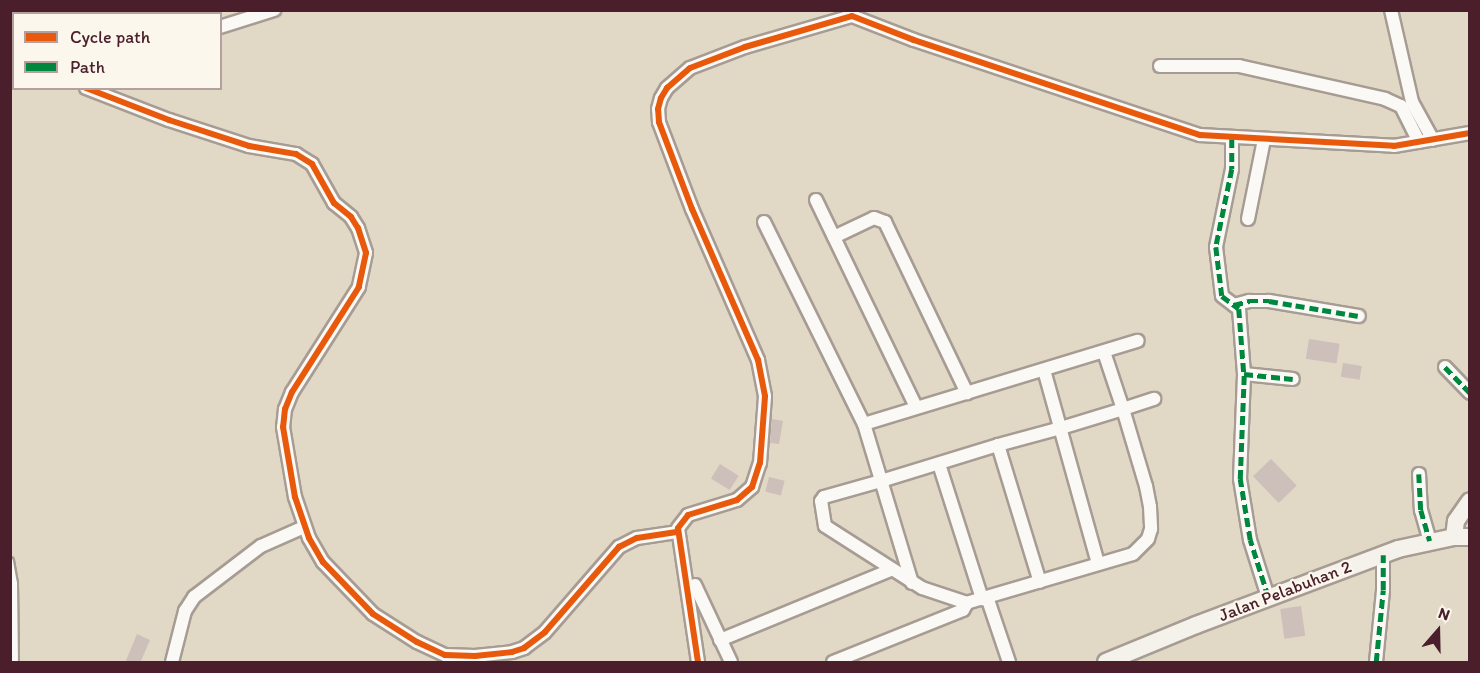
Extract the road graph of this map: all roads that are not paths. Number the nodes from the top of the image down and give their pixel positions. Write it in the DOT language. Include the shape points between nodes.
graph roads {
  1 [pos="274,10"];
  2 [pos="1391,10"];
  3 [pos="222,26"];
  4 [pos="1160,66"];
  5 [pos="91,90"];
  6 [pos="1470,133"];
  7 [pos="1232,139"];
  8 [pos="1264,140"];
  9 [pos="1433,140"];
  10 [pos="1419,142"];
  11 [pos="816,200"];
  12 [pos="1248,219"];
  13 [pos="765,222"];
  14 [pos="834,237"];
  15 [pos="1234,305"];
  16 [pos="1359,316"];
  17 [pos="1138,341"];
  18 [pos="1104,352"];
  19 [pos="1445,367"];
  20 [pos="1044,370"];
  21 [pos="1244,374"];
  22 [pos="1293,379"];
  23 [pos="967,393"];
  24 [pos="1470,393"];
  25 [pos="1154,399"];
  26 [pos="916,407"];
  27 [pos="1123,409"];
  28 [pos="864,424"];
  29 [pos="1061,428"];
  30 [pos="998,445"];
  31 [pos="939,464"];
  32 [pos="1419,474"];
  33 [pos="881,482"];
  34 [pos="1470,501"];
  35 [pos="304,527"];
  36 [pos="677,532"];
  37 [pos="1462,537"];
  38 [pos="1430,541"];
  39 [pos="1383,555"];
  40 [pos="10,561"];
  41 [pos="1098,563"];
  42 [pos="891,570"];
  43 [pos="1040,582"];
  44 [pos="912,583"];
  45 [pos="695,585"];
  46 [pos="1268,597"];
  47 [pos="985,598"];
  48 [pos="967,603"];
  49 [pos="720,640"];
  50 [pos="698,662"];
  51 [pos="1107,662"];
  52 [pos="15,663"];
  53 [pos="172,663"];
  54 [pos="731,663"];
  55 [pos="833,663"];
  56 [pos="1009,663"];
  57 [pos="1376,663"];
  1 -- 3 [label="street"];
  2 -- 9 [label="street" via="1412,102"];
  4 -- 10 [label="street" via="1239,66 1385,99 1401,106"];
  5 -- 35 [label="street" via="249,146 296,154 312,164 334,203 358,228 366,253 359,287 285,409 283,436"];
  6 -- 9 [label="street"];
  7 -- 8 [label="street"];
  7 -- 15 [label="street" via="1232,169 1216,247 1222,296"];
  7 -- 36 [label="street" via="1191,133 914,40 857,16 836,18 690,68 661,98 659,122 758,360 765,396 760,462 752,487 737,500 688,515"];
  8 -- 10 [label="street" via="1394,146"];
  8 -- 12 [label="street"];
  9 -- 10 [label="street"];
  11 -- 14 [label="street"];
  13 -- 28 [label="street"];
  14 -- 23 [label="street" via="874,218 885,222"];
  14 -- 26 [label="street"];
  15 -- 16 [label="street" via="1269,301"];
  15 -- 21 [label="street" via="1239,309"];
  17 -- 18 [label="street"];
  18 -- 20 [label="street"];
  18 -- 27 [label="street"];
  19 -- 24 [label="street"];
  20 -- 23 [label="street"];
  20 -- 29 [label="street"];
  21 -- 22 [label="street"];
  21 -- 46 [label="street" via="1240,479 1250,540"];
  23 -- 26 [label="street"];
  25 -- 27 [label="street"];
  26 -- 28 [label="street"];
  27 -- 29 [label="street"];
  27 -- 41 [label="street" via="1146,486 1151,529 1148,539 1133,554"];
  28 -- 33 [label="street"];
  29 -- 30 [label="street"];
  29 -- 41 [label="street"];
  30 -- 31 [label="street"];
  30 -- 43 [label="street"];
  31 -- 33 [label="street"];
  31 -- 47 [label="street"];
  32 -- 38 [label="street" via="1420,502"];
  33 -- 42 [label="street" via="821,501 825,526 830,531"];
  33 -- 44 [label="street"];
  34 -- 37 [label="main road" via="1456,521"];
  35 -- 36 [label="street" via="323,562 373,614 433,651 457,657 524,648 545,632 619,547 637,538"];
  35 -- 53 [label="street" via="261,546 194,597 185,611"];
  36 -- 50 [label="street"];
  37 -- 38 [label="main road, Jalan Pelabuhan 2"];
  38 -- 39 [label="main road, Jalan Pelabuhan 2"];
  39 -- 46 [label="main road, Jalan Pelabuhan 2"];
  39 -- 57 [label="street"];
  40 -- 52 [label="lane"];
  41 -- 43 [label="street"];
  42 -- 44 [label="street"];
  42 -- 49 [label="street"];
  43 -- 47 [label="street"];
  44 -- 48 [label="street"];
  45 -- 49 [label="street"];
  46 -- 51 [label="main road, Jalan Pelabuhan 2"];
  47 -- 48 [label="street"];
  47 -- 56 [label="street"];
  48 -- 55 [label="street" via="963,610"];
  49 -- 54 [label="street"];
}
